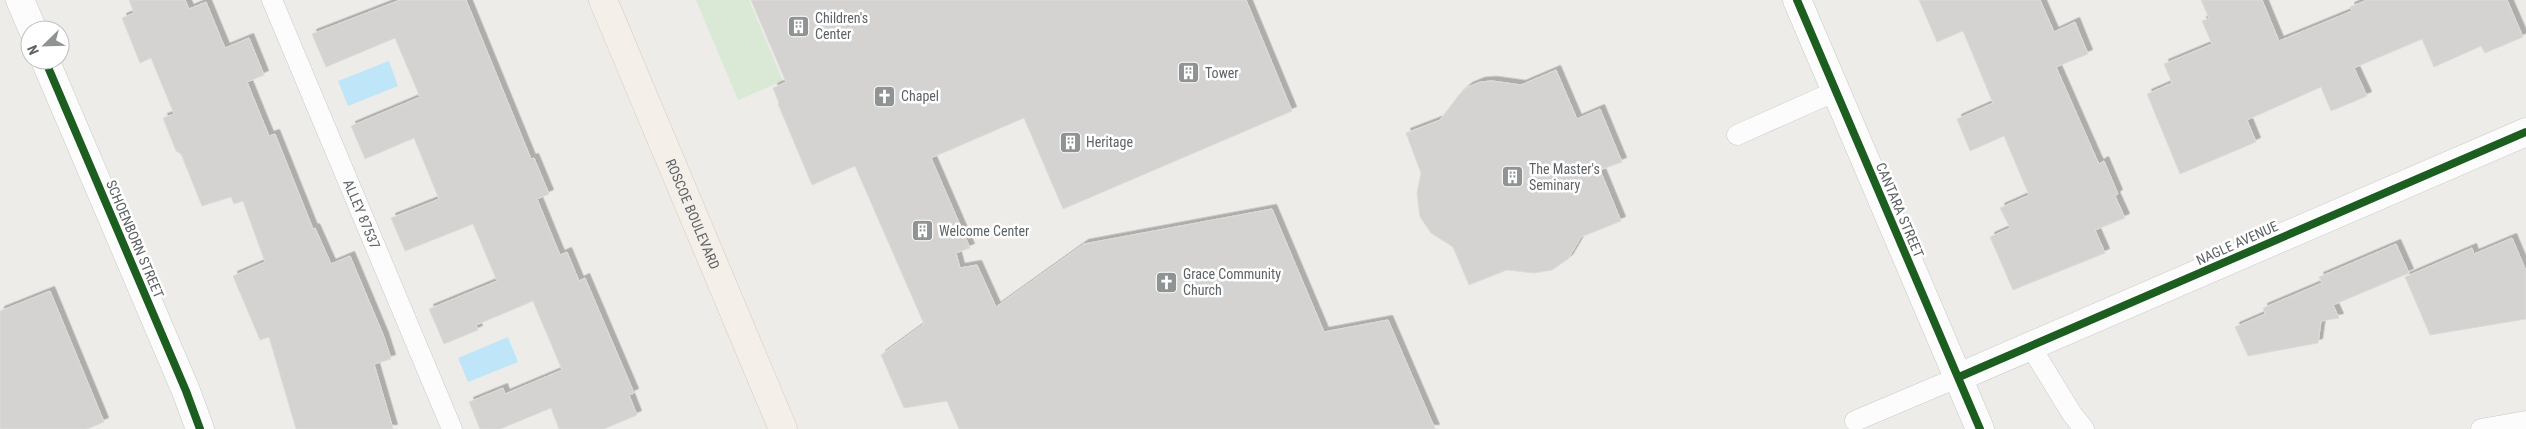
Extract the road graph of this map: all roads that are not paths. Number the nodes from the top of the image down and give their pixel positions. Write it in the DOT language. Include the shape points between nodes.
graph roads {
  1 [pos="20,0"];
  2 [pos="272,0"];
  3 [pos="603,0"];
  4 [pos="1797,0"];
  5 [pos="29,20"];
  6 [pos="50,70"];
  7 [pos="1836,91"];
  8 [pos="2526,132"];
  9 [pos="1737,135"];
  10 [pos="2031,346"];
  11 [pos="1958,377"];
  12 [pos="1856,421"];
  13 [pos="2526,421"];
  14 [pos="200,429"];
  15 [pos="452,429"];
  16 [pos="783,429"];
  17 [pos="1980,429"];
  18 [pos="2084,429"];
  19 [pos="2481,429"];
  1 -- 5 [label="street"];
  2 -- 15 [label="lane, ALLEY 87537"];
  3 -- 16 [label="main road, ROSCOE BOULEVARD"];
  4 -- 7 [label="street, CANTARA STREET"];
  6 -- 14 [label="street, SCHOENBORN STREET"];
  7 -- 9 [label="lane"];
  7 -- 11 [label="street, CANTARA STREET"];
  8 -- 10 [label="street, NAGLE AVENUE"];
  10 -- 11 [label="street, NAGLE AVENUE"];
  10 -- 18 [label="lane"];
  11 -- 12 [label="lane"];
  11 -- 17 [label="street, CANTARA STREET"];
  13 -- 19 [label="lane"];
}
